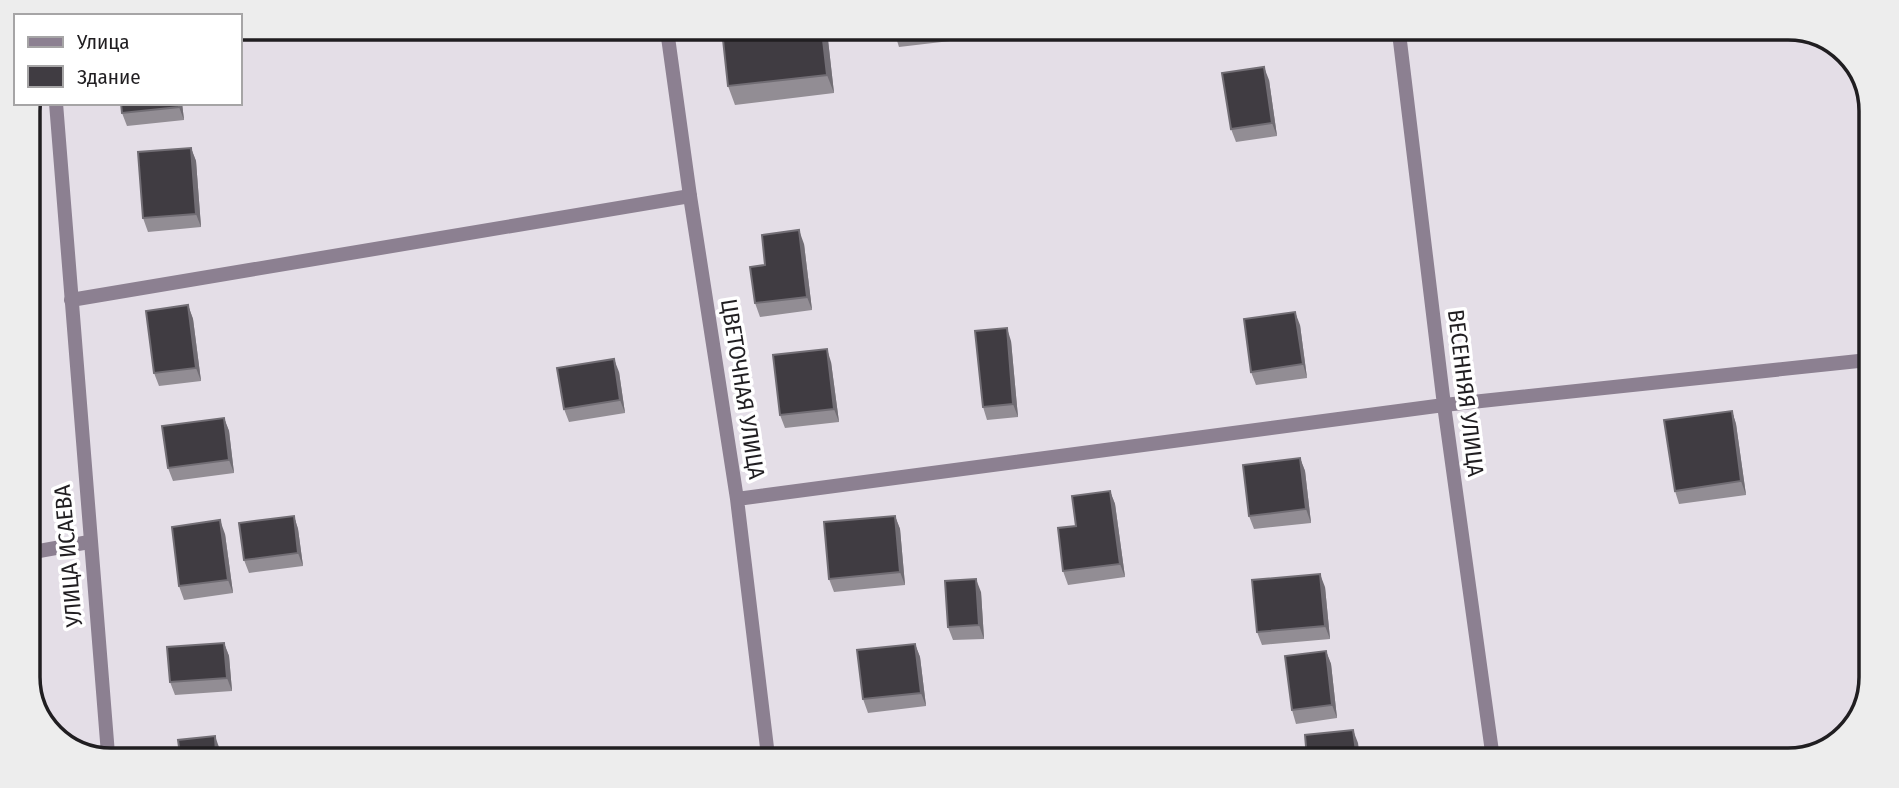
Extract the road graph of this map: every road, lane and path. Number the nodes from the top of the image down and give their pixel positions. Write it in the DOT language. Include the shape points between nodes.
graph roads {
  1 [pos="668,40"];
  2 [pos="1400,40"];
  3 [pos="56,105"];
  4 [pos="690,196"];
  5 [pos="71,300"];
  6 [pos="1859,361"];
  7 [pos="1444,405"];
  8 [pos="737,499"];
  9 [pos="89,542"];
  10 [pos="40,550"];
  11 [pos="107,747"];
  12 [pos="767,748"];
  13 [pos="1491,748"];
  1 -- 4 [label="street, ЦВЕТОЧНАЯ УЛИЦА"];
  2 -- 7 [label="street, ВЕСЕННЯЯ УЛИЦА"];
  3 -- 5 [label="street, УЛИЦА ИСАЕВА"];
  4 -- 5 [label="street"];
  4 -- 8 [label="street, ЦВЕТОЧНАЯ УЛИЦА"];
  5 -- 9 [label="street, УЛИЦА ИСАЕВА"];
  6 -- 7 [label="street"];
  7 -- 8 [label="street"];
  7 -- 13 [label="street, ВЕСЕННЯЯ УЛИЦА"];
  8 -- 12 [label="street, ЦВЕТОЧНАЯ УЛИЦА"];
  9 -- 10 [label="street"];
  9 -- 11 [label="street, УЛИЦА ИСАЕВА"];
}
